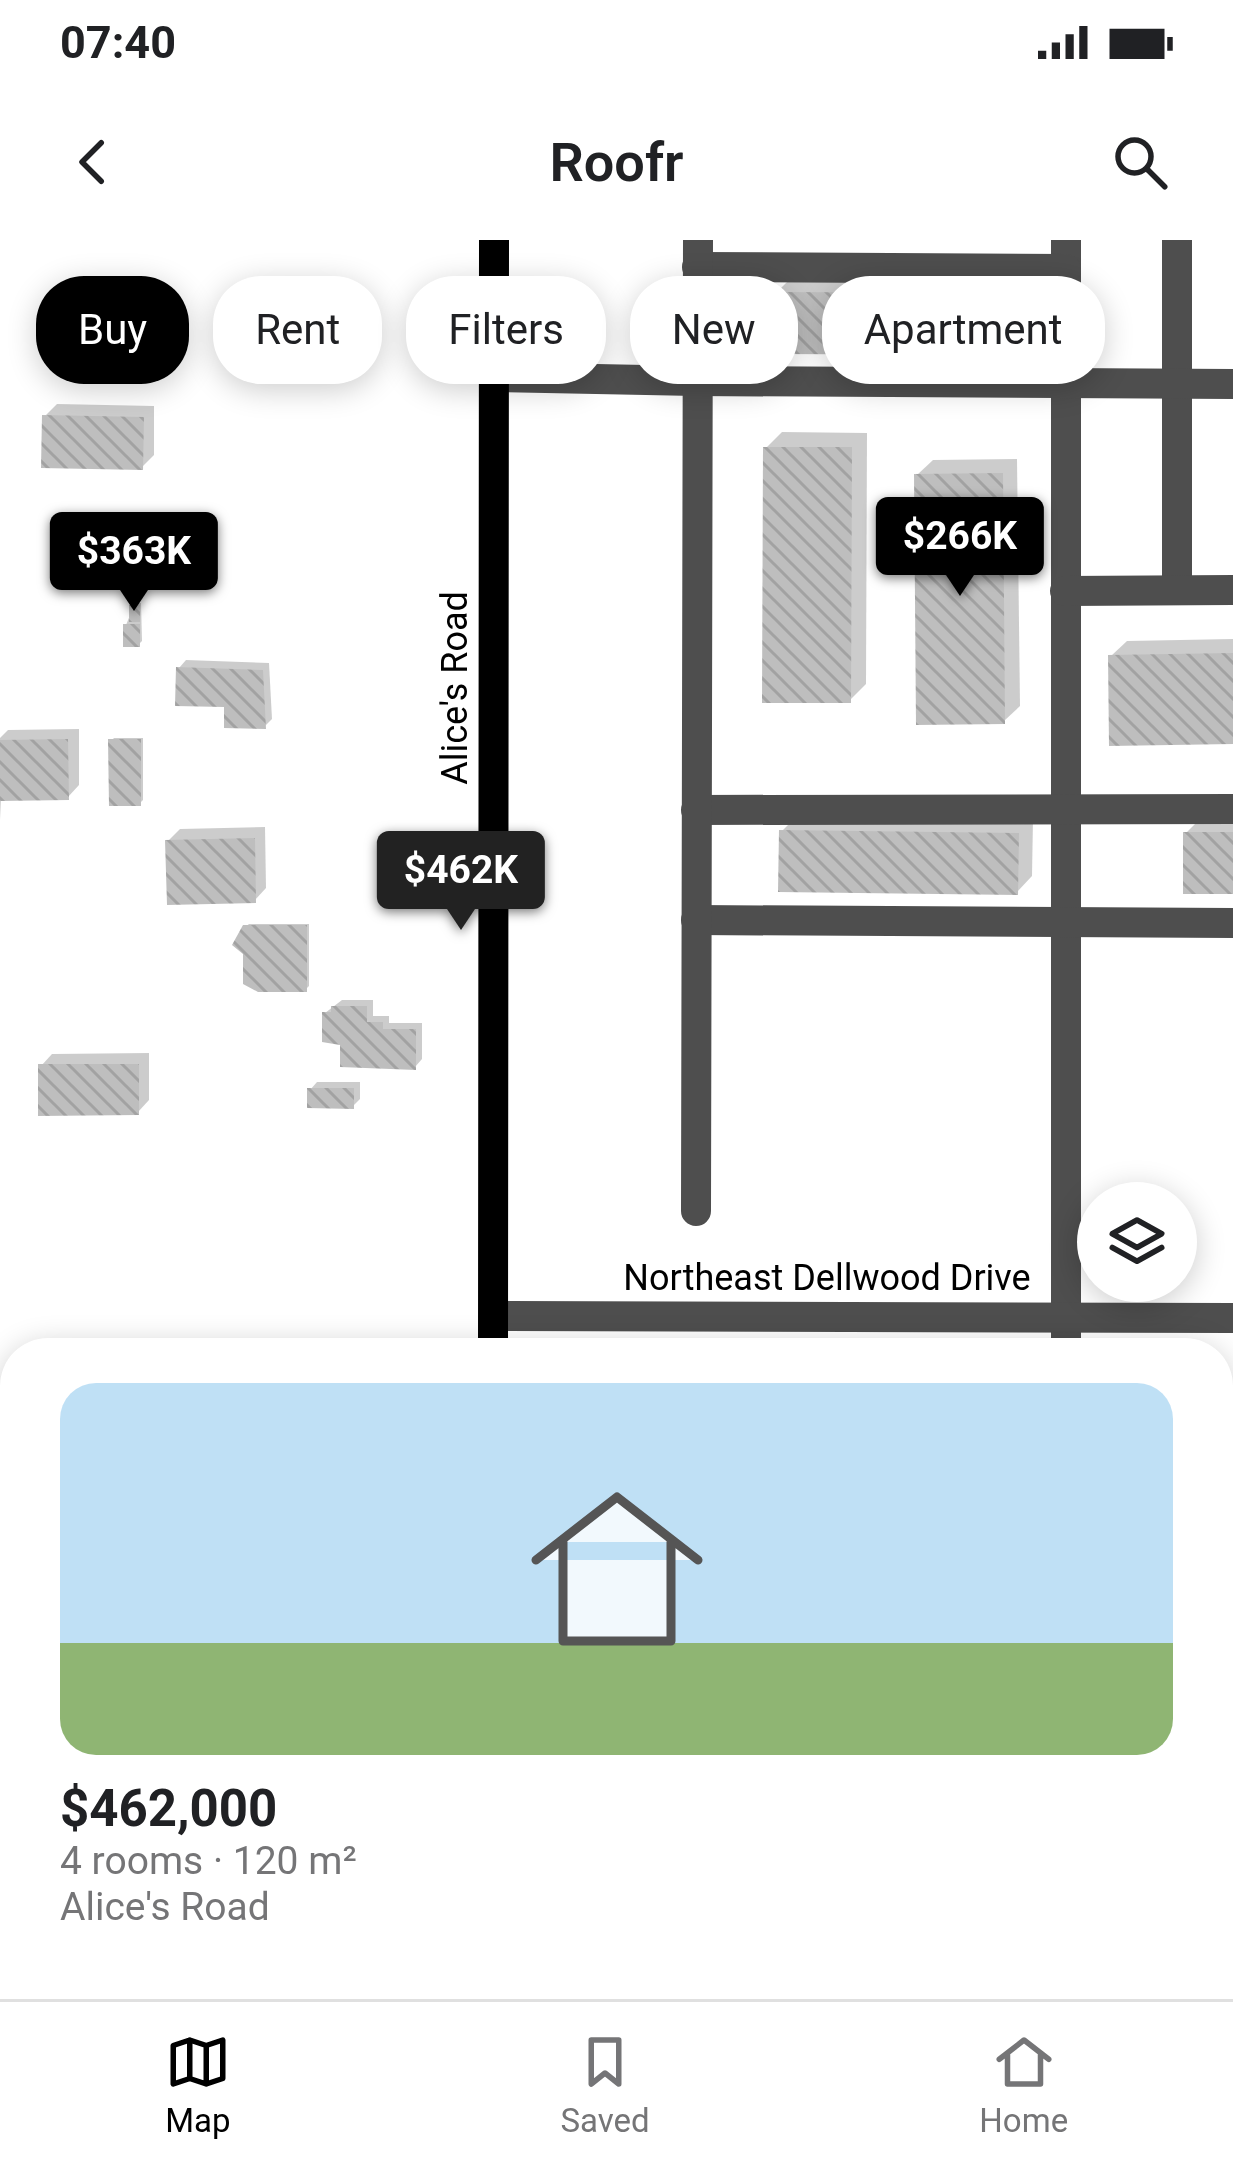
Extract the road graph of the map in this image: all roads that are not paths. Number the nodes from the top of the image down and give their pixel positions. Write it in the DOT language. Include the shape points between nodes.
graph roads {
  1 [pos="494,240"];
  2 [pos="1177,240"];
  3 [pos="698,253"];
  4 [pos="1066,255"];
  5 [pos="494,276"];
  6 [pos="494,384"];
  7 [pos="696,384"];
  8 [pos="1065,384"];
  9 [pos="1105,384"];
  10 [pos="1177,384"];
  11 [pos="1233,385"];
  12 [pos="1177,590"];
  13 [pos="1233,590"];
  14 [pos="1065,591"];
  15 [pos="1065,809"];
  16 [pos="1233,809"];
  17 [pos="696,810"];
  18 [pos="696,920"];
  19 [pos="1065,922"];
  20 [pos="1233,922"];
  21 [pos="696,1211"];
  22 [pos="494,1316"];
  23 [pos="1065,1317"];
  24 [pos="1233,1318"];
  25 [pos="494,1338"];
  26 [pos="1066,1338"];
  1 -- 5 [label="main road, Alice's Road"];
  2 -- 10 [label="street"];
  3 -- 4 [label="street"];
  6 -- 22 [label="main road, Alice's Road"];
  7 -- 17 [label="street"];
  8 -- 14 [label="street"];
  9 -- 10 [label="street"];
  10 -- 11 [label="street"];
  10 -- 12 [label="street"];
  12 -- 13 [label="street"];
  12 -- 14 [label="street"];
  14 -- 15 [label="street"];
  15 -- 16 [label="street"];
  15 -- 17 [label="street"];
  15 -- 19 [label="street"];
  17 -- 18 [label="street"];
  18 -- 19 [label="street"];
  18 -- 21 [label="street"];
  19 -- 20 [label="street"];
  19 -- 23 [label="street"];
  22 -- 23 [label="street, Northeast Dellwood Drive"];
  22 -- 25 [label="main road, Alice's Road"];
  23 -- 24 [label="street, Northeast Dellwood Drive"];
  23 -- 26 [label="street"];
}
